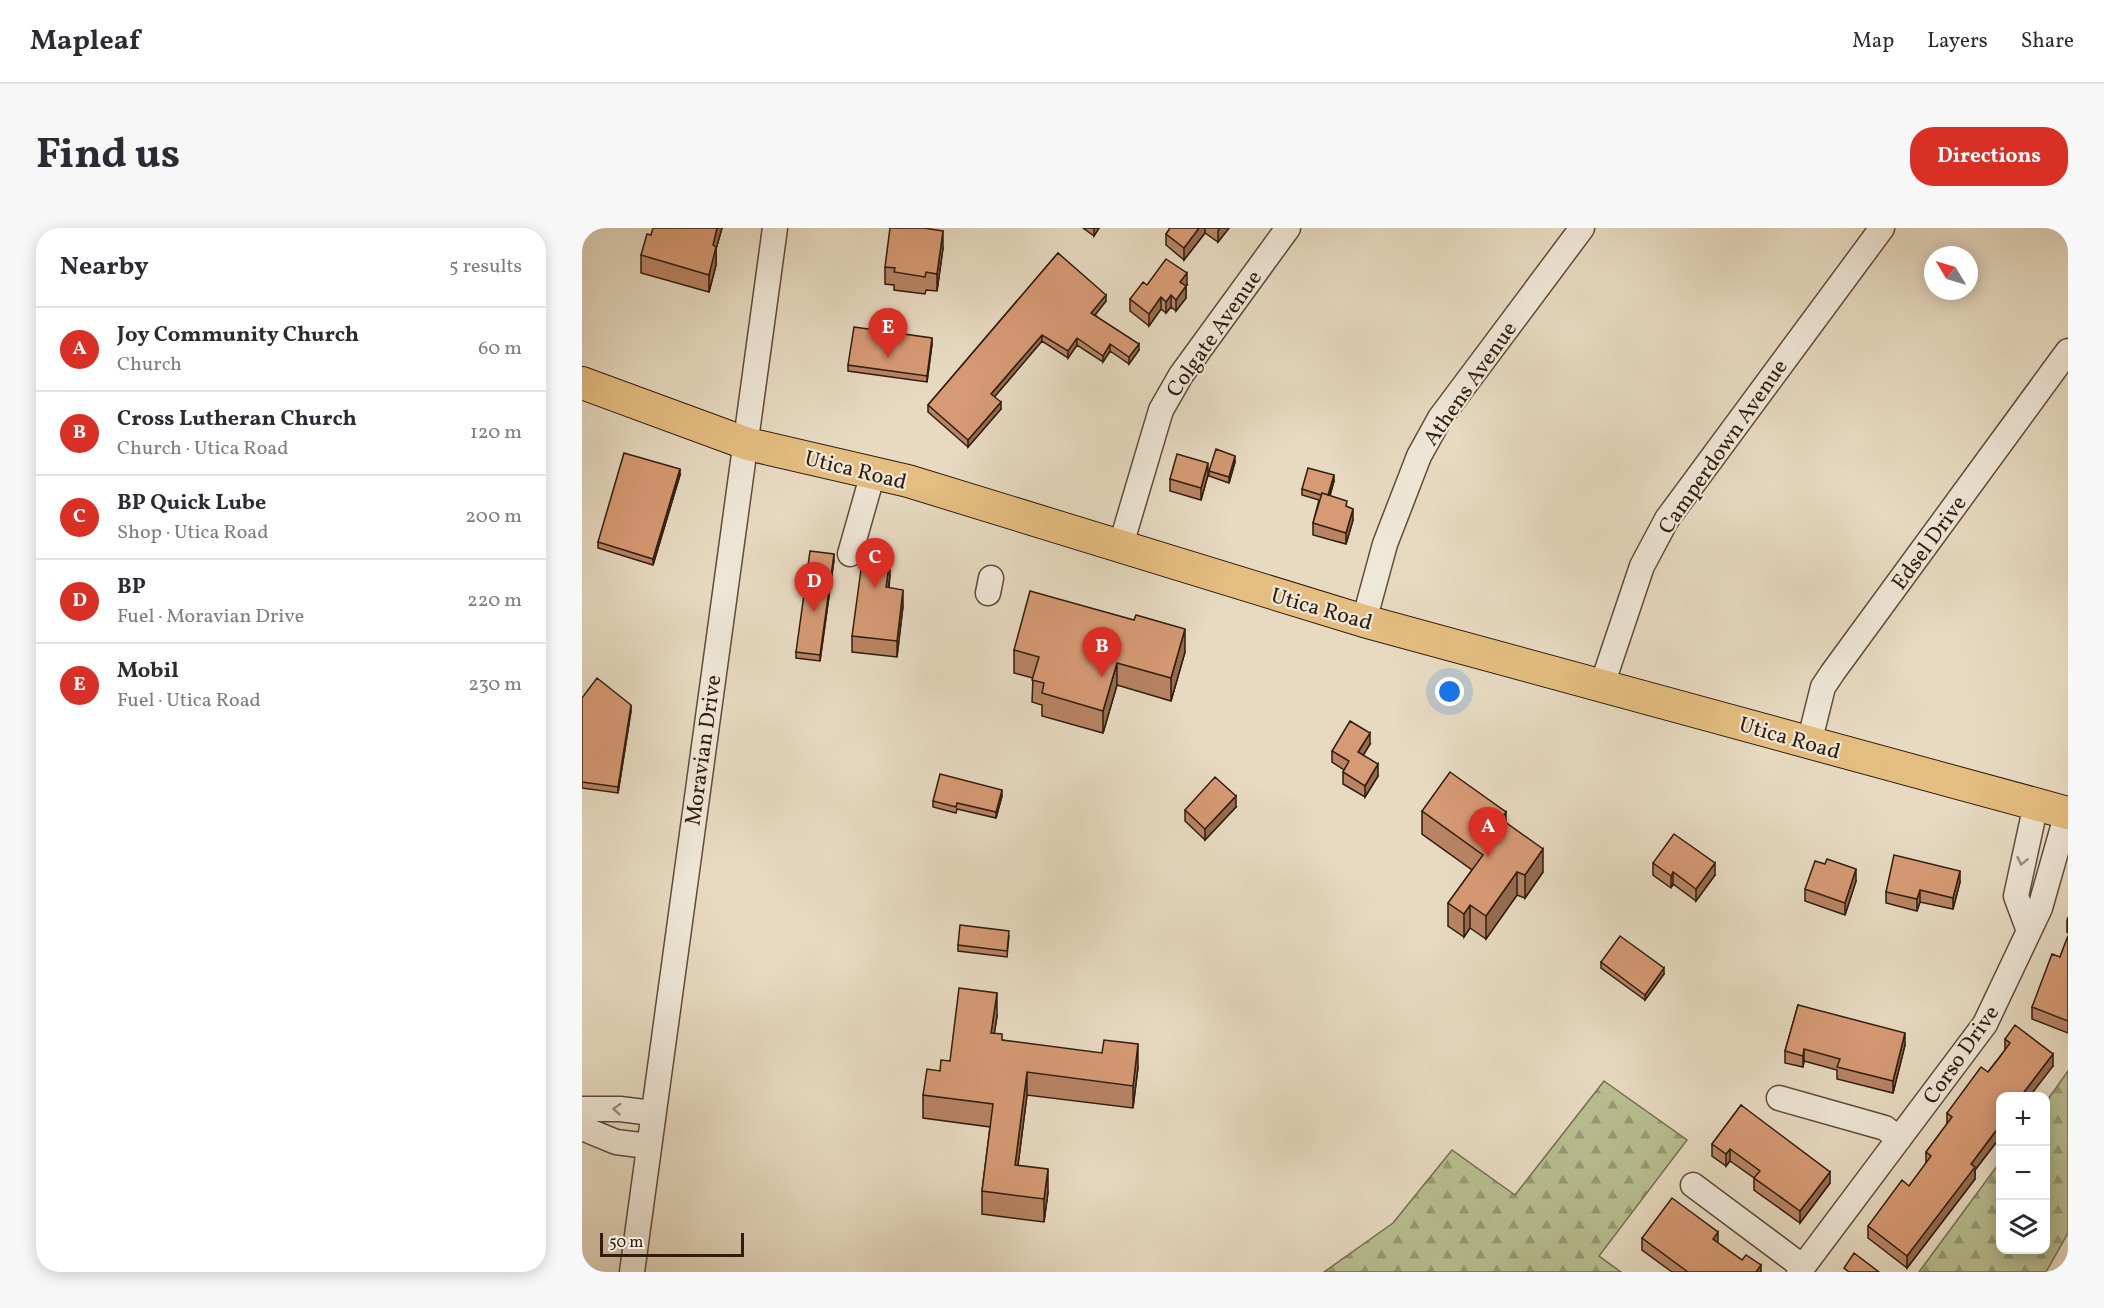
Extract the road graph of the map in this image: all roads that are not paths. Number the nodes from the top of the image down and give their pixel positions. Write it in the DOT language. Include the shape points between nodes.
graph roads {
  1 [pos="776,228"];
  2 [pos="1288,228"];
  3 [pos="1582,228"];
  4 [pos="1882,228"];
  5 [pos="2068,351"];
  6 [pos="582,383"];
  7 [pos="748,444"];
  8 [pos="873,473"];
  9 [pos="1120,548"];
  10 [pos="850,554"];
  11 [pos="1364,621"];
  12 [pos="1602,685"];
  13 [pos="1809,743"];
  14 [pos="2036,804"];
  15 [pos="2068,813"];
  16 [pos="2029,931"];
  17 [pos="1779,1098"];
  18 [pos="582,1109"];
  19 [pos="652,1113"];
  20 [pos="582,1128"];
  21 [pos="1899,1139"];
  22 [pos="648,1146"];
  23 [pos="1693,1185"];
  24 [pos="1801,1270"];
  25 [pos="632,1272"];
  1 -- 7 [label="street, Moravian Drive"];
  2 -- 9 [label="street, Colgate Avenue" via="1181,375 1161,410"];
  3 -- 11 [label="street, Athens Avenue" via="1440,418 1419,456 1385,544"];
  4 -- 12 [label="street, Camperdown Avenue" via="1667,519 1642,566"];
  5 -- 13 [label="street, Edsel Drive" via="1823,687"];
  6 -- 7 [label="main road, Utica Road"];
  7 -- 8 [label="main road, Utica Road"];
  7 -- 19 [label="street, Moravian Drive"];
  8 -- 9 [label="main road, Utica Road"];
  8 -- 10 [label="street"];
  9 -- 11 [label="main road, Utica Road"];
  11 -- 12 [label="main road, Utica Road"];
  12 -- 13 [label="main road, Utica Road"];
  13 -- 14 [label="main road, Utica Road"];
  14 -- 15 [label="main road, Utica Road"];
  14 -- 16 [label="street, one-way" via="2016,896"];
  15 -- 16 [label="street, Corso Drive" via="2040,908"];
  16 -- 21 [label="street, Corso Drive" via="1985,1024"];
  17 -- 21 [label="street" via="1885,1128"];
  19 -- 18 [label="street, one-way"];
  19 -- 22 [label="street, Moravian Drive"];
  20 -- 22 [label="street" via="616,1142"];
  21 -- 24 [label="street, Corso Drive"];
  22 -- 25 [label="street, Moravian Drive"];
  23 -- 24 [label="street, Corso Drive"];
}
